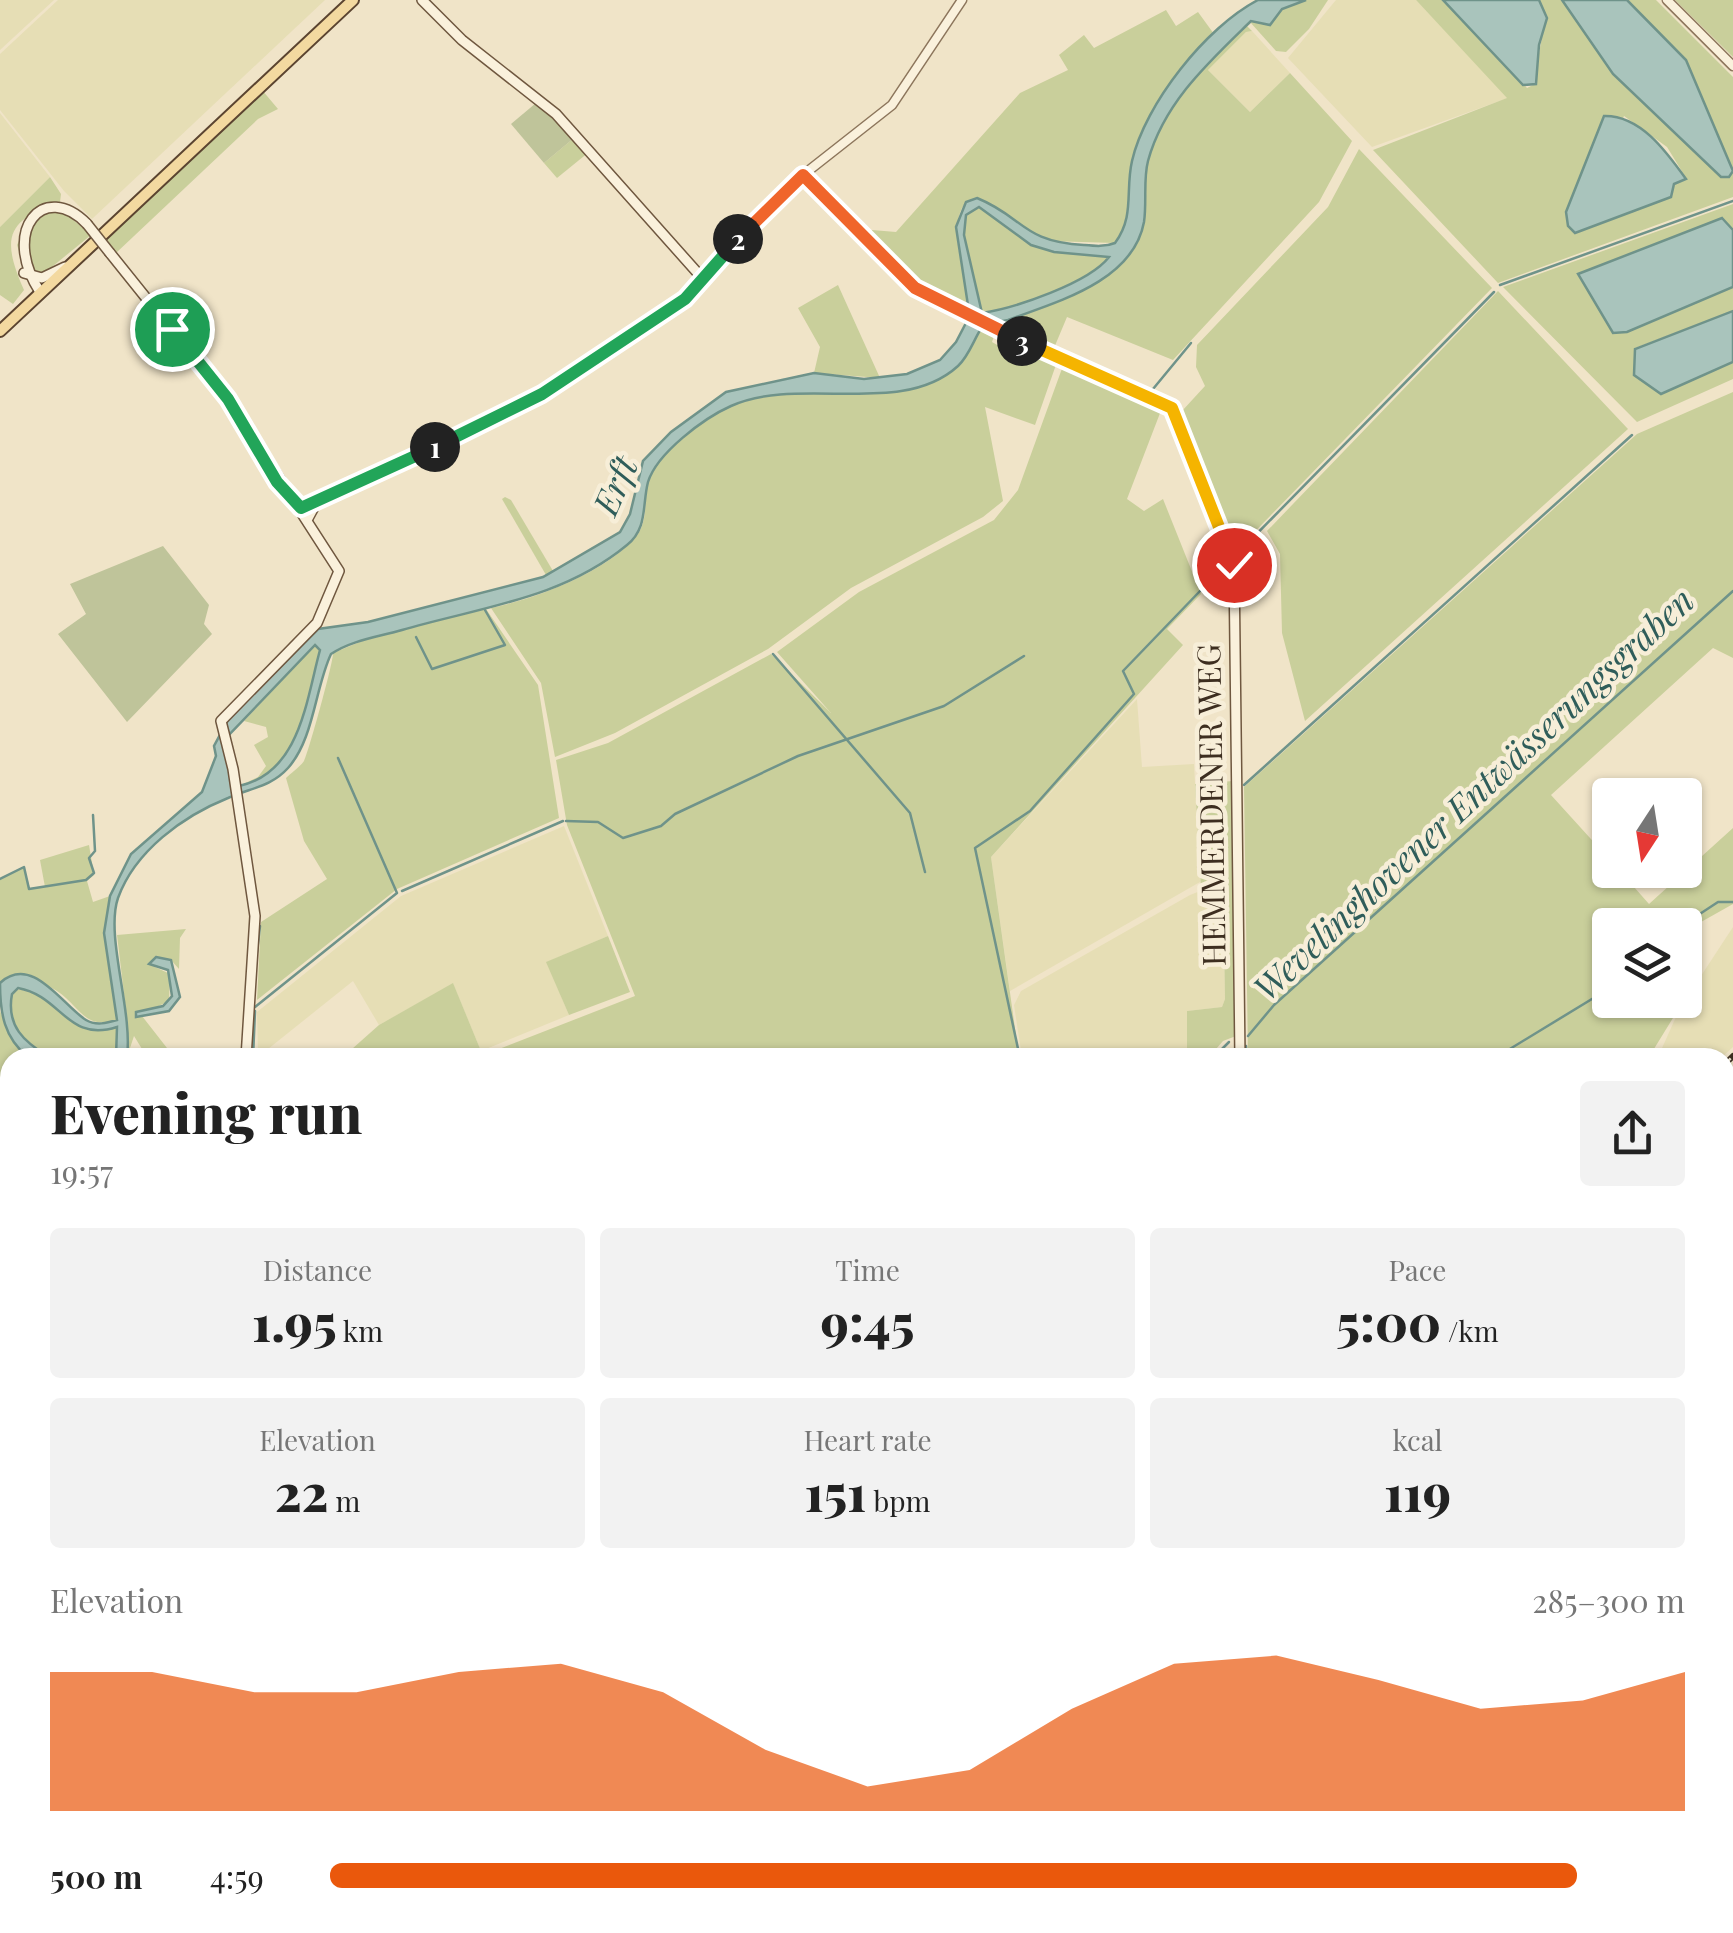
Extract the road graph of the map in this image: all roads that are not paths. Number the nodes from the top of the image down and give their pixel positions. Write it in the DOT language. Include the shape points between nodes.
graph roads {
  1 [pos="422,0"];
  2 [pos="962,0"];
  3 [pos="1668,0"];
  4 [pos="351,1"];
  5 [pos="1733,66"];
  6 [pos="803,175"];
  7 [pos="65,267"];
  8 [pos="21,272"];
  9 [pos="703,280"];
  10 [pos="40,292"];
  11 [pos="0,331"];
  12 [pos="305,507"];
  13 [pos="246,1048"];
  14 [pos="1240,1048"];
  1 -- 9 [label="main road" via="554,111"];
  2 -- 6 [label="street" via="891,106"];
  3 -- 5 [label="street"];
  4 -- 7 [label="main road"];
  6 -- 9 [label="main road"];
  6 -- 14 [label="main road, HEMMERDENER WEG" via="908,282 963,315 1172,408 1233,560"];
  7 -- 8 [label="main road" via="42,278"];
  7 -- 10 [label="main road"];
  8 -- 10 [label="main road"];
  8 -- 12 [label="main road, bridge" via="14,240 29,216 60,208 87,224 228,399 277,482"];
  9 -- 12 [label="street" via="685,299 542,394"];
  10 -- 11 [label="main road"];
  12 -- 13 [label="main road" via="300,516 338,569 320,620 224,716 222,728 255,919"];
}
